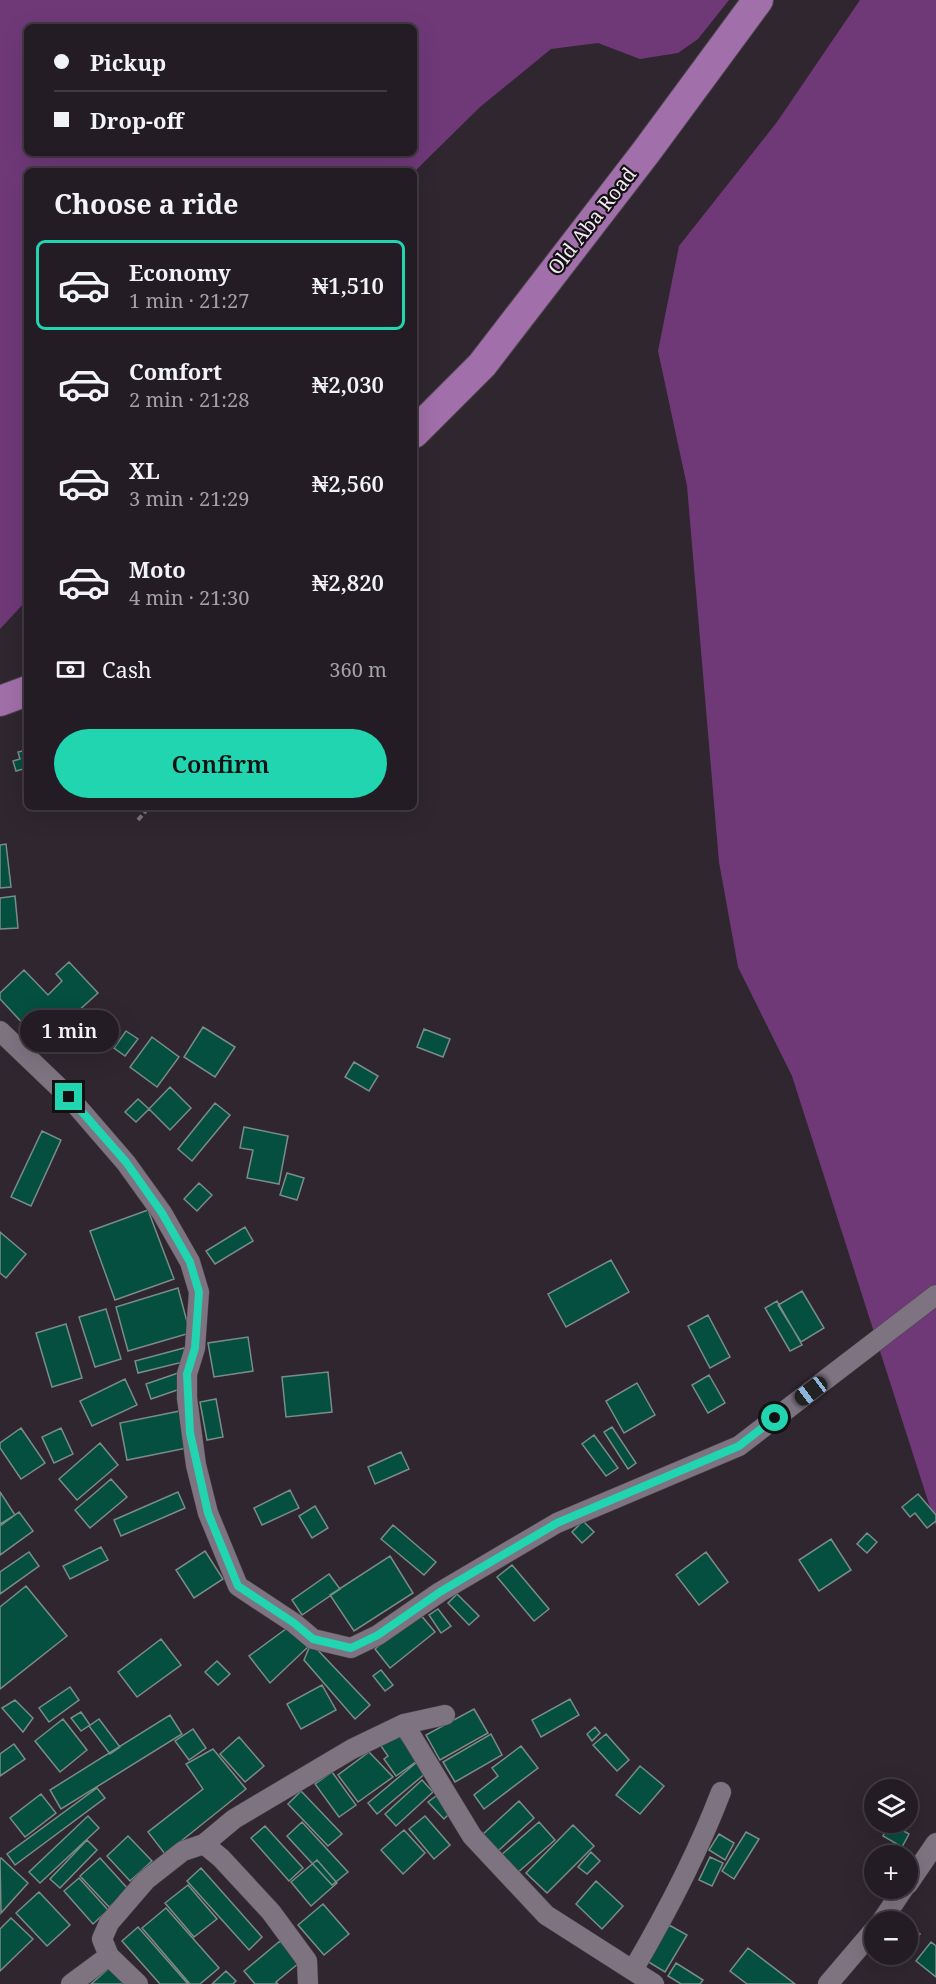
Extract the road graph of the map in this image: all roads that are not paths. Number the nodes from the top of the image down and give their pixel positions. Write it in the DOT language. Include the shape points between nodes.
graph roads {
  1 [pos="758,0"];
  2 [pos="417,430"];
  3 [pos="24,692"];
  4 [pos="0,701"];
  5 [pos="0,1031"];
  6 [pos="936,1295"];
  7 [pos="445,1714"];
  8 [pos="404,1724"];
  9 [pos="721,1792"];
  10 [pos="936,1843"];
  11 [pos="204,1844"];
  12 [pos="918,1869"];
  13 [pos="864,1942"];
  14 [pos="109,1956"];
  15 [pos="633,1970"];
  16 [pos="71,1984"];
  17 [pos="138,1984"];
  18 [pos="308,1984"];
  19 [pos="654,1984"];
  20 [pos="828,1984"];
  1 -- 2 [label="main road, Old Aba Road" via="482,365"];
  3 -- 4 [label="main road"];
  5 -- 6 [label="street" via="69,1097 126,1162 190,1262 199,1292 187,1398 196,1465 208,1513 238,1586 313,1639 351,1648 557,1523 739,1446"];
  7 -- 8 [label="street"];
  8 -- 11 [label="street" via="262,1801"];
  8 -- 15 [label="street" via="472,1836 546,1915"];
  9 -- 15 [label="street" via="674,1900"];
  10 -- 12 [label="street"];
  11 -- 14 [label="street" via="183,1851 146,1880 109,1923 102,1938"];
  11 -- 18 [label="street" via="271,1912 307,1961"];
  13 -- 20 [label="street"];
  14 -- 16 [label="street"];
  14 -- 17 [label="street"];
  15 -- 19 [label="street"];
}
